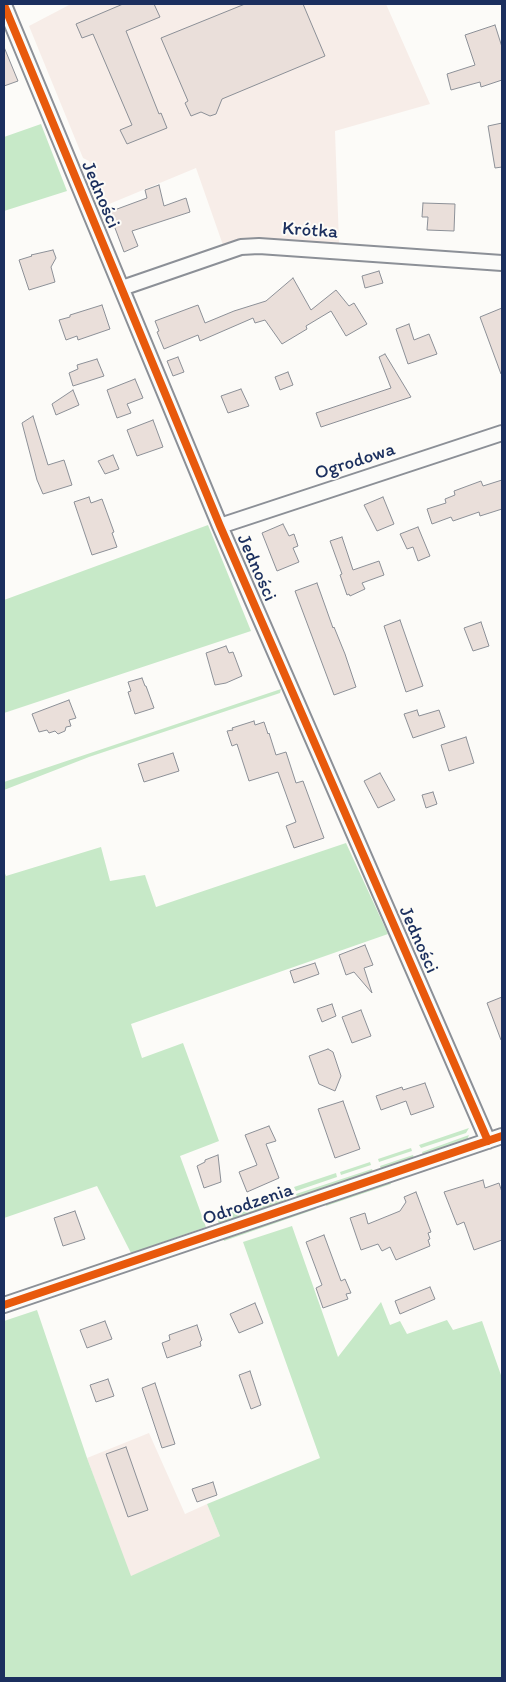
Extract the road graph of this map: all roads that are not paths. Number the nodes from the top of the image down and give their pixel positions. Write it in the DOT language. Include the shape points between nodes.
graph roads {
  1 [pos="4,5"];
  2 [pos="502,263"];
  3 [pos="122,288"];
  4 [pos="502,433"];
  5 [pos="220,526"];
  6 [pos="502,1136"];
  7 [pos="488,1141"];
  8 [pos="4,1305"];
  1 -- 3 [label="street, Jedności"];
  2 -- 3 [label="street, Krótka" via="241,247"];
  3 -- 5 [label="street, Jedności"];
  4 -- 5 [label="street, Ogrodowa"];
  5 -- 7 [label="street, Jedności"];
  6 -- 7 [label="street, Odrodzenia"];
  7 -- 8 [label="street, Odrodzenia"];
}
